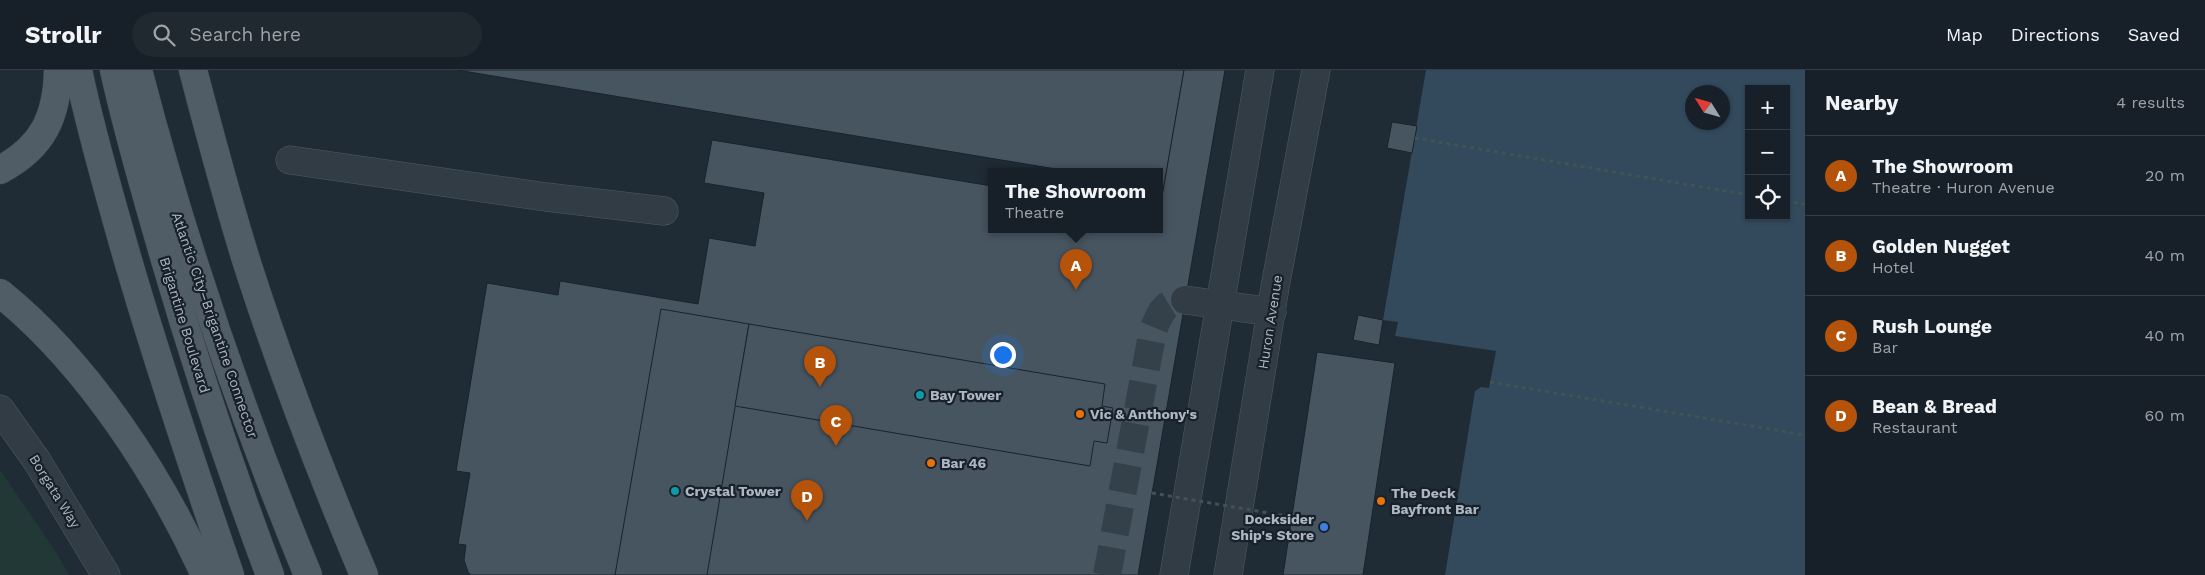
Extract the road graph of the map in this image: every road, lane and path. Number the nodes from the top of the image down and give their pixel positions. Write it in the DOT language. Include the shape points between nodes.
graph roads {
  1 [pos="58,70"];
  2 [pos="78,70"];
  3 [pos="114,70"];
  4 [pos="138,70"];
  5 [pos="193,70"];
  6 [pos="1260,70"];
  7 [pos="1316,70"];
  8 [pos="1415,138"];
  9 [pos="290,160"];
  10 [pos="0,170"];
  11 [pos="1745,194"];
  12 [pos="1790,202"];
  13 [pos="1805,204"];
  14 [pos="664,211"];
  15 [pos="0,293"];
  16 [pos="1186,300"];
  17 [pos="1221,304"];
  18 [pos="1272,312"];
  19 [pos="1490,382"];
  20 [pos="0,409"];
  21 [pos="1805,435"];
  22 [pos="1152,493"];
  23 [pos="1292,518"];
  24 [pos="106,575"];
  25 [pos="205,575"];
  26 [pos="230,575"];
  27 [pos="270,575"];
  28 [pos="308,575"];
  29 [pos="364,575"];
  30 [pos="1174,575"];
  31 [pos="1228,575"];
  1 -- 10 [label="main road" via="56,100 45,130 25,155"];
  2 -- 26 [label="main road" via="140,302"];
  3 -- 27 [label="main road, Brigantine Boulevard" via="180,309 217,428"];
  4 -- 28 [label="main road, Atlantic City–Brigantine Connector" via="203,297"];
  5 -- 29 [label="main road" via="247,262 279,359"];
  6 -- 17 [label="street"];
  7 -- 18 [label="street, Huron Avenue"];
  8 -- 11 [label="path"];
  9 -- 14 [label="street"];
  12 -- 13 [label="path"];
  15 -- 25 [label="main road" via="60,351 116,421 162,491"];
  16 -- 17 [label="street"];
  17 -- 18 [label="street"];
  17 -- 30 [label="street"];
  18 -- 31 [label="street, Huron Avenue"];
  19 -- 21 [label="path"];
  20 -- 24 [label="street, Borgata Way" via="37,461"];
  22 -- 23 [label="path, bridge"];
}
